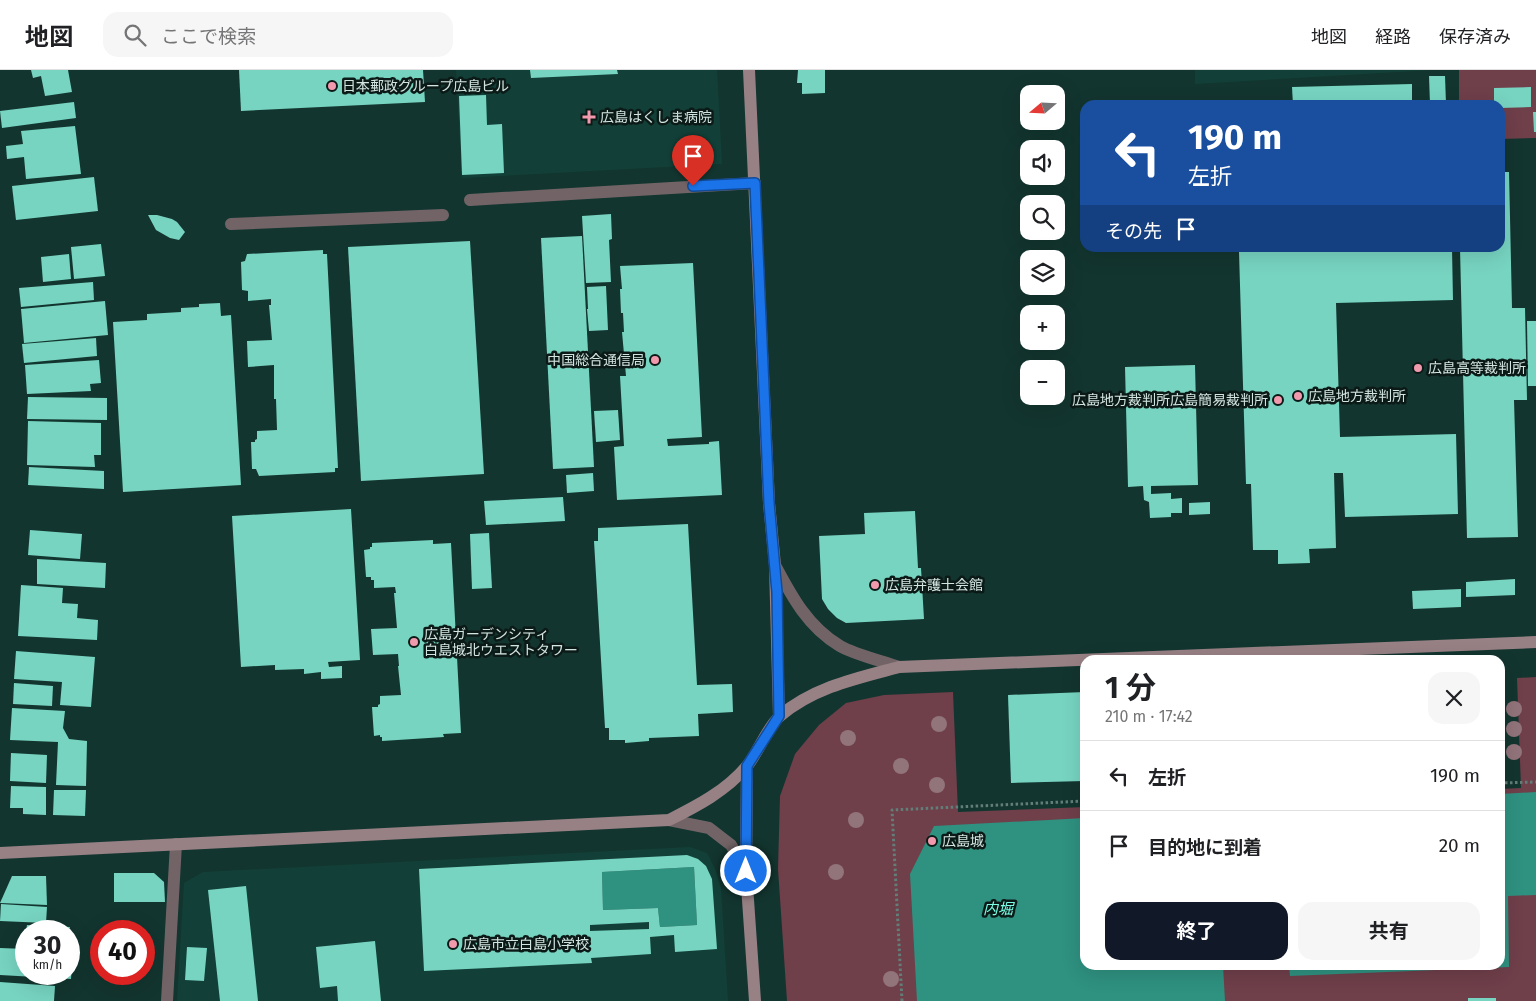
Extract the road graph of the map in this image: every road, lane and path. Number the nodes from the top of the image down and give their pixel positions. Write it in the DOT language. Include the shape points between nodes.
graph roads {
  1 [pos="749,70"];
  2 [pos="755,183"];
  3 [pos="470,200"];
  4 [pos="443,215"];
  5 [pos="231,224"];
  6 [pos="775,566"];
  7 [pos="1536,642"];
  8 [pos="1205,655"];
  9 [pos="1080,660"];
  10 [pos="899,667"];
  11 [pos="779,716"];
  12 [pos="747,766"];
  13 [pos="1536,782"];
  14 [pos="1505,783"];
  15 [pos="1080,801"];
  16 [pos="669,820"];
  17 [pos="176,844"];
  18 [pos="0,853"];
  19 [pos="746,871"];
  20 [pos="167,1001"];
  21 [pos="755,1001"];
  22 [pos="902,1001"];
  1 -- 2 [label="street"];
  2 -- 3 [label="street"];
  2 -- 6 [label="street" via="769,503"];
  4 -- 5 [label="street"];
  6 -- 10 [label="street" via="794,601 822,633 841,647"];
  6 -- 11 [label="street"];
  7 -- 8 [label="street"];
  9 -- 10 [label="street"];
  10 -- 11 [label="street" via="825,688"];
  11 -- 12 [label="street"];
  12 -- 16 [label="street" via="722,790"];
  12 -- 19 [label="street"];
  13 -- 14 [label="path"];
  15 -- 22 [label="path" via="892,810"];
  16 -- 17 [label="street"];
  16 -- 19 [label="street" via="709,828 731,845"];
  17 -- 18 [label="street"];
  17 -- 20 [label="street"];
  19 -- 21 [label="street"];
}
